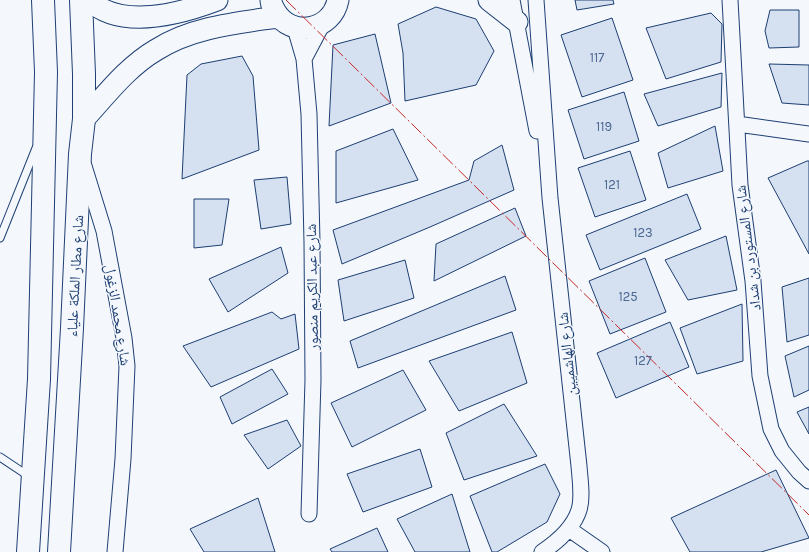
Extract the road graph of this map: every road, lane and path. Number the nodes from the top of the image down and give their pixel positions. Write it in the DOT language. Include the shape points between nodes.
graph roads {
  1 [pos="43,0"];
  2 [pos="80,0"];
  3 [pos="89,0"];
  4 [pos="217,0"];
  5 [pos="489,0"];
  6 [pos="512,0"];
  7 [pos="536,0"];
  8 [pos="730,0"];
  9 [pos="341,2"];
  10 [pos="282,15"];
  11 [pos="517,22"];
  12 [pos="323,23"];
  13 [pos="304,59"];
  14 [pos="84,119"];
  15 [pos="737,124"];
  16 [pos="45,126"];
  17 [pos="809,134"];
  18 [pos="80,154"];
  19 [pos="550,198"];
  20 [pos="0,238"];
  21 [pos="0,457"];
  22 [pos="32,478"];
  23 [pos="809,481"];
  24 [pos="309,514"];
  25 [pos="569,529"];
  26 [pos="28,552"];
  27 [pos="59,552"];
  28 [pos="115,552"];
  29 [pos="542,552"];
  30 [pos="602,552"];
  1 -- 16 [label="highway, شارع مطار الملكة علياء"];
  2 -- 14 [label="highway, شارع مطار الملكة علياء"];
  3 -- 4 [label="main road" via="109,13 140,17 202,6"];
  5 -- 11 [label="main road"];
  6 -- 11 [label="street, شارع الهاشميين"];
  7 -- 19 [label="street, شارع الهاشميين"];
  8 -- 15 [label="street, شارع المستورد بن شداد"];
  9 -- 12 [label="main road" via="332,16"];
  10 -- 12 [label="main road" via="305,29"];
  10 -- 13 [label="street, شارع عبد الكريم منصور"];
  10 -- 14 [label="main road" via="200,30 172,41 135,65"];
  11 -- 19 [label="street, شارع الهاشميين"];
  12 -- 13 [label="street"];
  13 -- 24 [label="street, شارع عبد الكريم منصور" via="309,114 312,250 313,380"];
  14 -- 18 [label="highway, شارع مطار الملكة علياء"];
  15 -- 17 [label="street"];
  15 -- 23 [label="street, شارع المستورد بن شداد" via="740,185 753,280 760,376 766,408 771,429 782,451"];
  16 -- 20 [label="lane, شارع مطار الملكة علياء"];
  16 -- 22 [label="highway, شارع مطار الملكة علياء" via="39,379"];
  18 -- 27 [label="highway, شارع مطار الملكة علياء"];
  18 -- 28 [label="street, شارع محمد الزغول" via="104,231 127,366"];
  19 -- 25 [label="street, شارع الهاشميين" via="579,466 579,509"];
  21 -- 22 [label="lane"];
  22 -- 26 [label="highway, شارع مطار الملكة علياء"];
  25 -- 29 [label="street"];
  25 -- 30 [label="street"];
}
